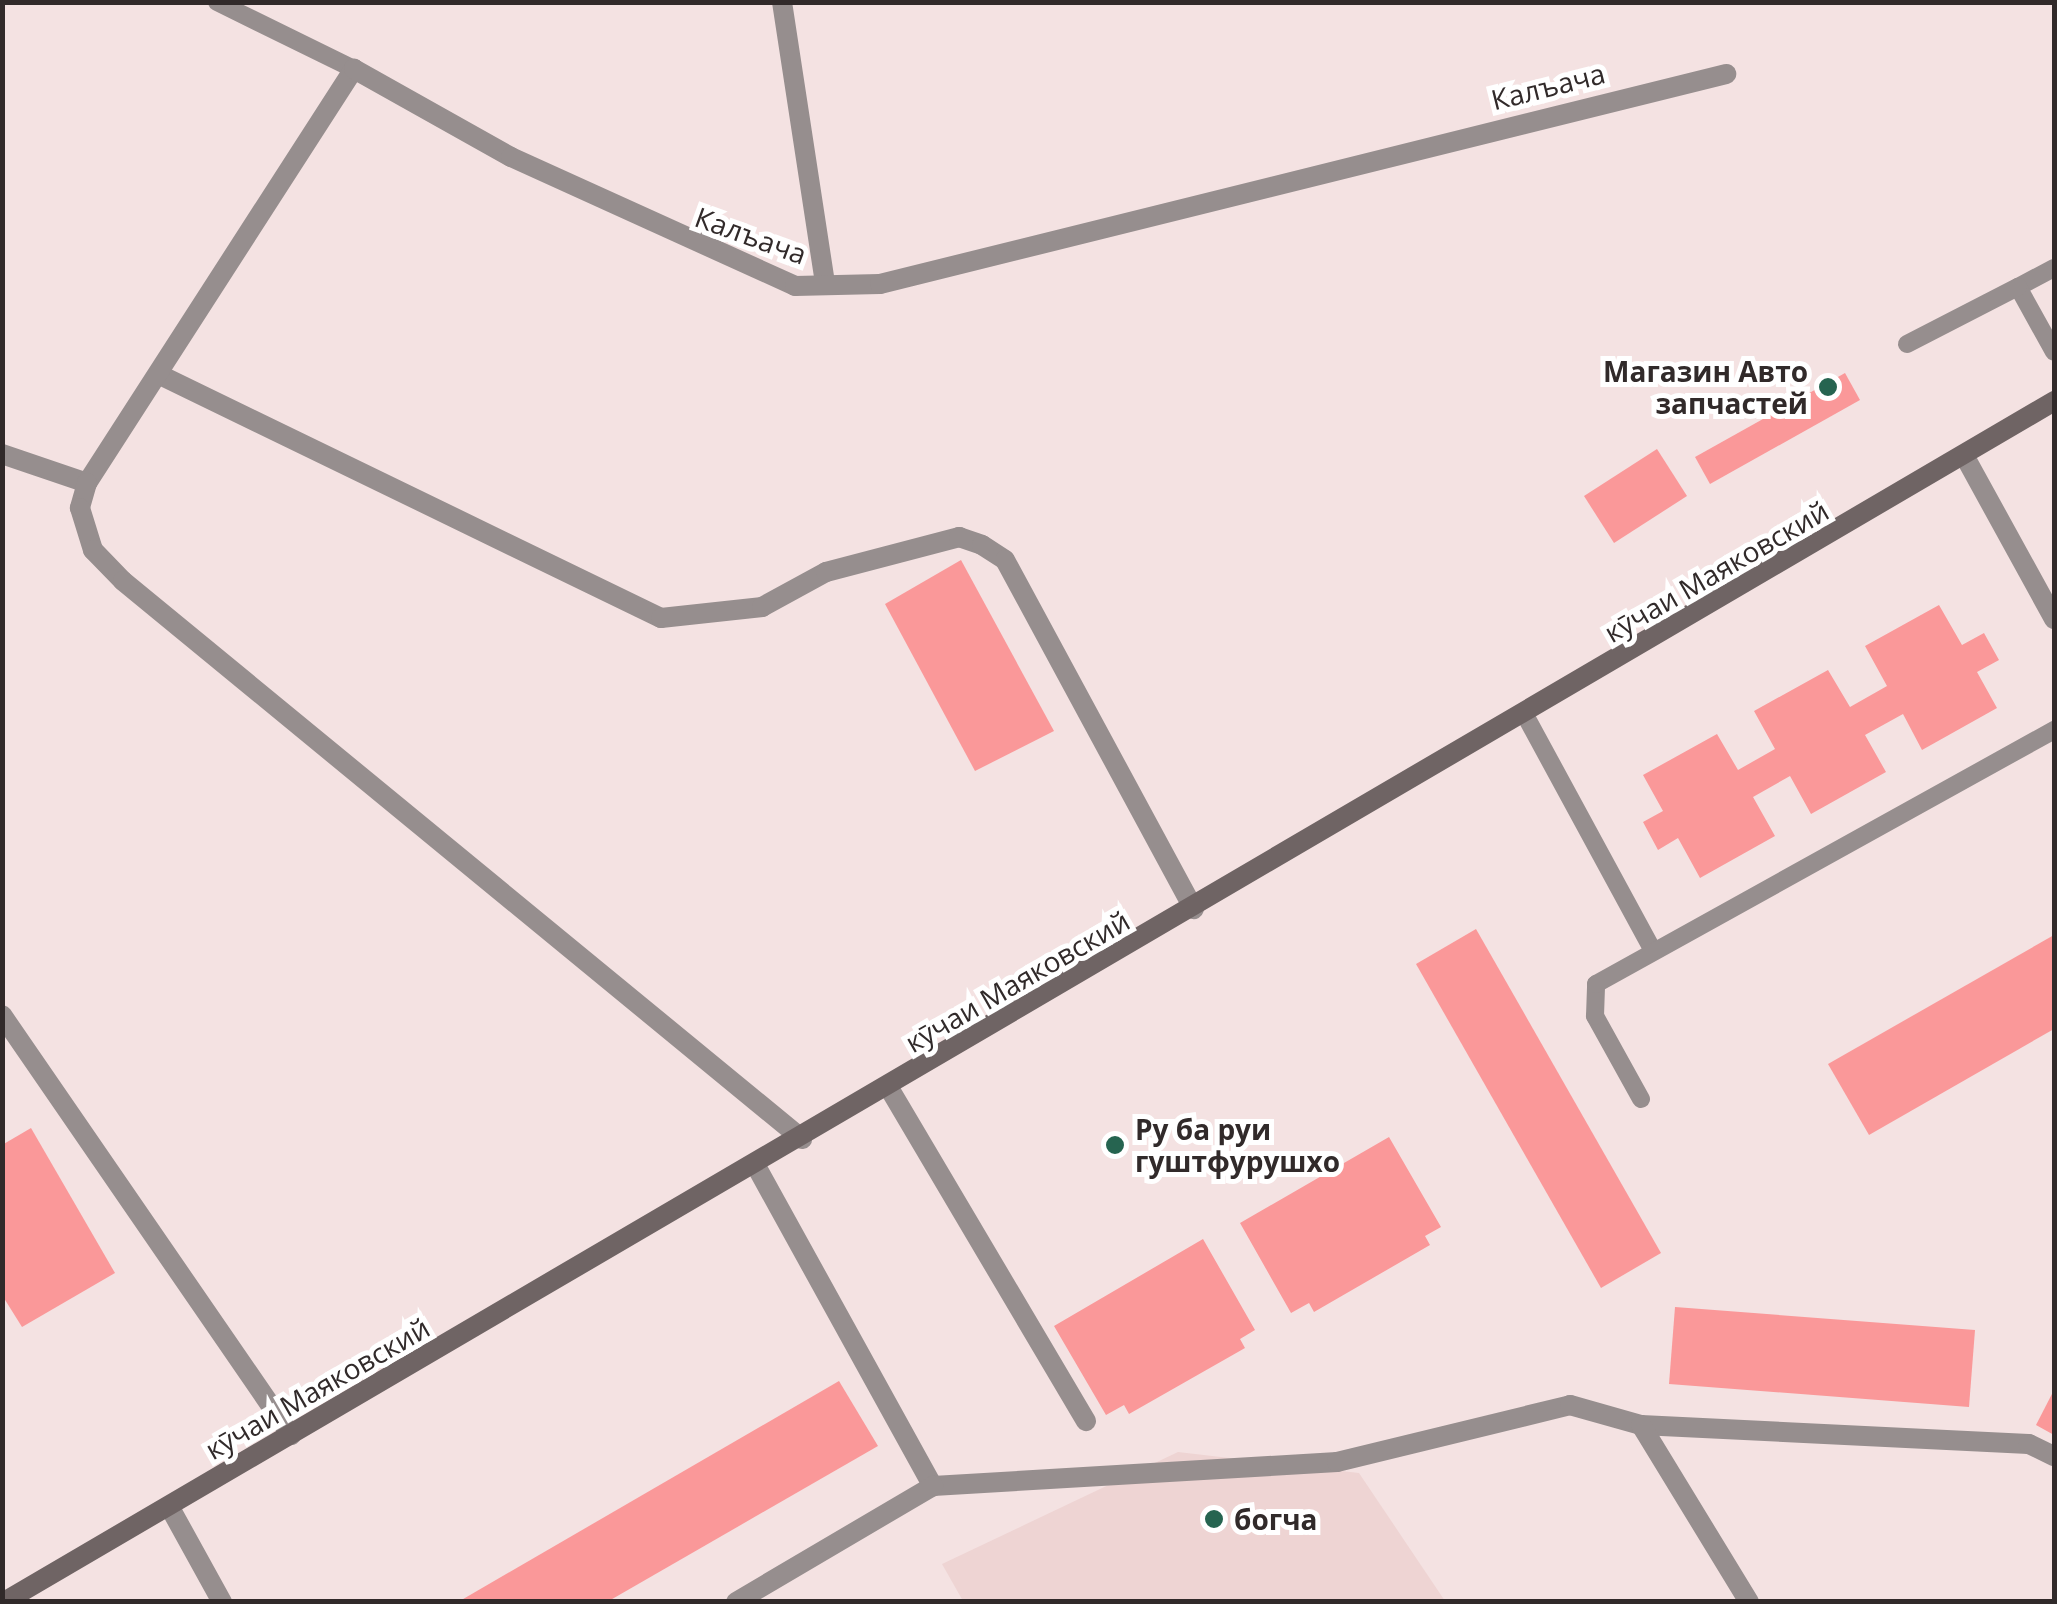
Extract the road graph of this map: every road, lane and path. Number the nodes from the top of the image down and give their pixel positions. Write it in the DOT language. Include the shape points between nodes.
graph roads {
  1 [pos="217,2"];
  2 [pos="782,2"];
  3 [pos="354,69"];
  4 [pos="1726,74"];
  5 [pos="2054,268"];
  6 [pos="824,284"];
  7 [pos="2018,287"];
  8 [pos="1907,344"];
  9 [pos="2054,352"];
  10 [pos="158,374"];
  11 [pos="2054,400"];
  12 [pos="2,454"];
  13 [pos="1965,458"];
  14 [pos="86,483"];
  15 [pos="2054,619"];
  16 [pos="1525,715"];
  17 [pos="2054,730"];
  18 [pos="1194,909"];
  19 [pos="1650,946"];
  20 [pos="2,1015"];
  21 [pos="889,1088"];
  22 [pos="1641,1099"];
  23 [pos="802,1138"];
  24 [pos="756,1166"];
  25 [pos="1086,1421"];
  26 [pos="1641,1425"];
  27 [pos="291,1434"];
  28 [pos="2054,1456"];
  29 [pos="934,1486"];
  30 [pos="169,1506"];
  31 [pos="4,1602"];
  32 [pos="222,1602"];
  33 [pos="736,1602"];
  34 [pos="1749,1602"];
  1 -- 3 [label="lane"];
  2 -- 6 [label="street"];
  3 -- 6 [label="street, Калъача" via="674,236 795,286"];
  3 -- 10 [label="street"];
  4 -- 6 [label="street, Калъача" via="880,284"];
  5 -- 7 [label="lane"];
  7 -- 8 [label="lane"];
  7 -- 9 [label="lane"];
  10 -- 14 [label="street"];
  10 -- 18 [label="street" via="661,618 762,608 826,572 959,537 982,545 1005,560"];
  11 -- 13 [label="street, кӯчаи Маяковский"];
  12 -- 14 [label="street"];
  13 -- 15 [label="street"];
  13 -- 16 [label="street, кӯчаи Маяковский"];
  14 -- 23 [label="street" via="80,508 93,550 123,581"];
  16 -- 18 [label="street, кӯчаи Маяковский"];
  16 -- 19 [label="lane"];
  17 -- 19 [label="lane"];
  18 -- 21 [label="street, кӯчаи Маяковский"];
  19 -- 22 [label="lane" via="1596,984 1595,1016"];
  20 -- 27 [label="street"];
  21 -- 23 [label="street, кӯчаи Маяковский"];
  21 -- 25 [label="street"];
  23 -- 24 [label="street, кӯчаи Маяковский"];
  24 -- 27 [label="street, кӯчаи Маяковский"];
  24 -- 29 [label="street"];
  26 -- 28 [label="street" via="2029,1444"];
  26 -- 29 [label="street" via="1570,1405 1336,1462"];
  26 -- 34 [label="street"];
  27 -- 30 [label="street, кӯчаи Маяковский"];
  29 -- 33 [label="street"];
  30 -- 31 [label="street, кӯчаи Маяковский"];
  30 -- 32 [label="street"];
}
